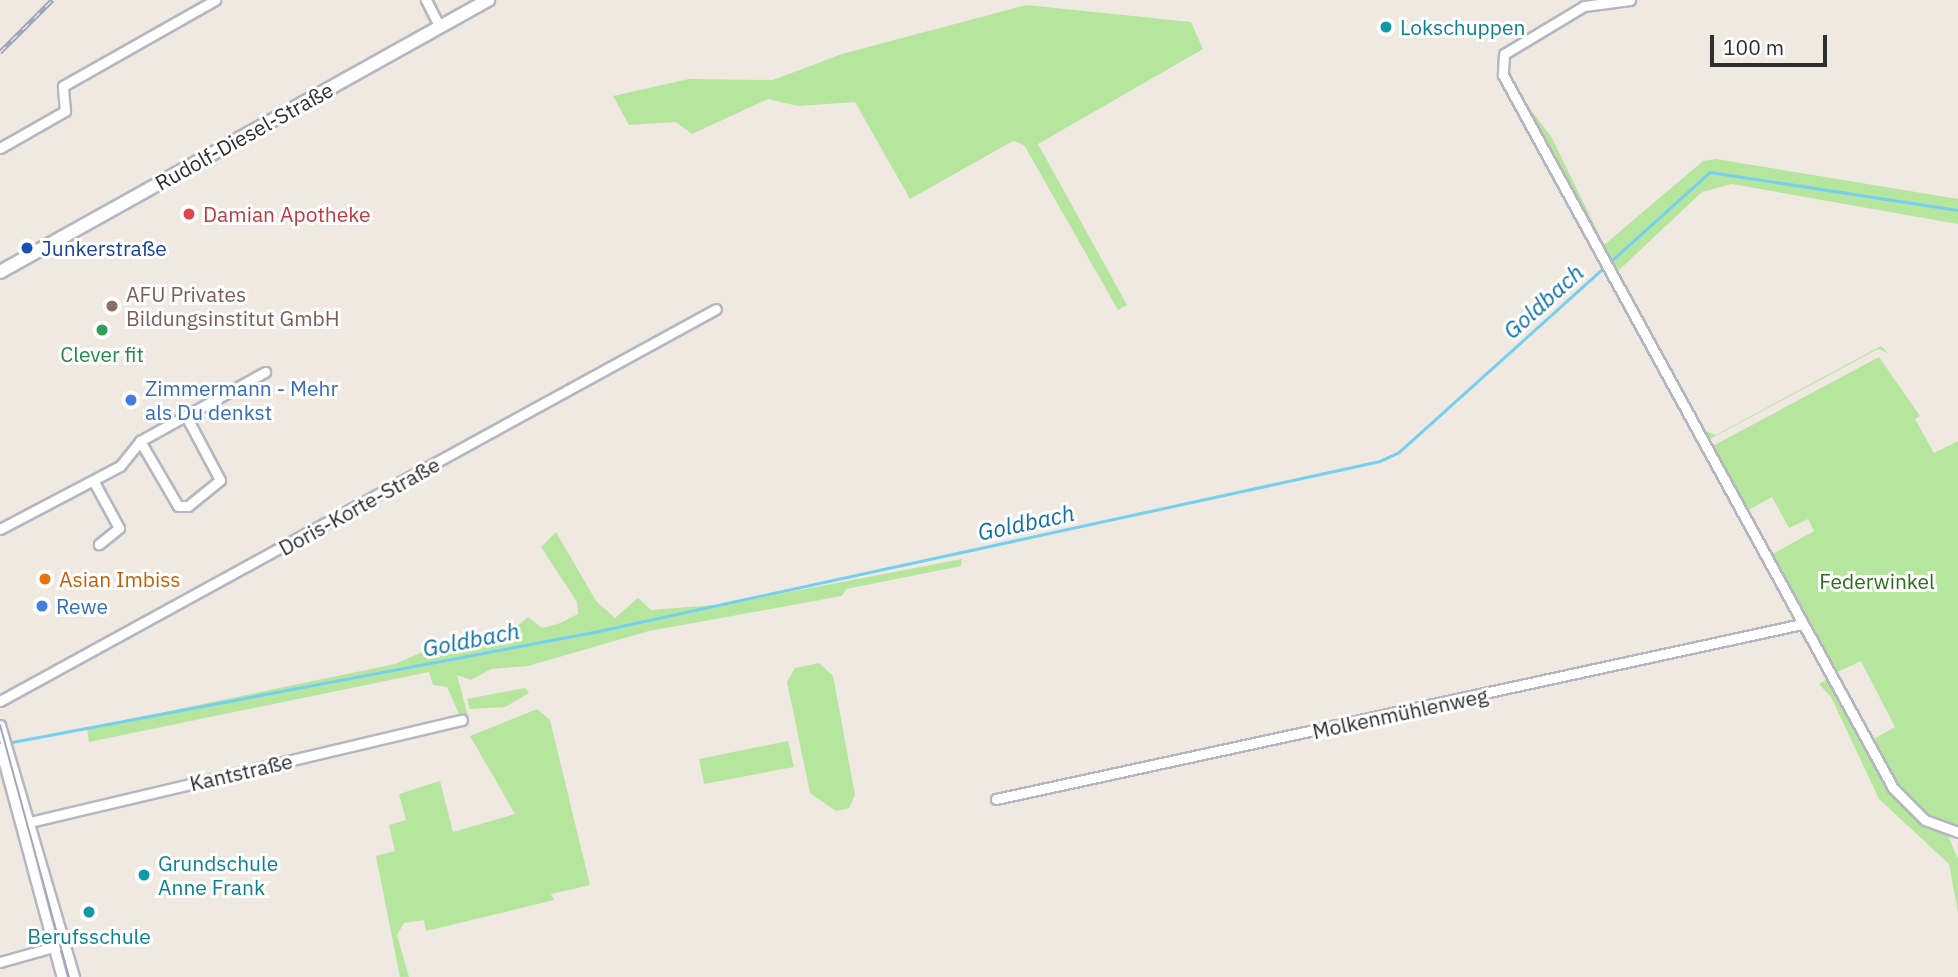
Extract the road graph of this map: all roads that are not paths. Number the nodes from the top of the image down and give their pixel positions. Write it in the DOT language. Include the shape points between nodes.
graph roads {
  1 [pos="215,0"];
  2 [pos="426,0"];
  3 [pos="488,0"];
  4 [pos="1630,0"];
  5 [pos="439,26"];
  6 [pos="0,148"];
  7 [pos="0,272"];
  8 [pos="716,309"];
  9 [pos="264,372"];
  10 [pos="186,416"];
  11 [pos="140,442"];
  12 [pos="94,482"];
  13 [pos="0,529"];
  14 [pos="99,544"];
  15 [pos="1802,624"];
  16 [pos="0,701"];
  17 [pos="462,720"];
  18 [pos="0,725"];
  19 [pos="4,746"];
  20 [pos="996,799"];
  21 [pos="31,821"];
  22 [pos="20,824"];
  23 [pos="1958,832"];
  24 [pos="65,944"];
  25 [pos="54,947"];
  26 [pos="0,962"];
  27 [pos="62,977"];
  28 [pos="74,977"];
  1 -- 6 [label="street" via="63,86 65,111"];
  2 -- 5 [label="street"];
  3 -- 5 [label="street, Rudolf-Diesel-Straße"];
  4 -- 15 [label="street" via="1584,6 1504,54 1499,64"];
  5 -- 7 [label="street, Rudolf-Diesel-Straße"];
  8 -- 16 [label="street, Doris-Korte-Straße"];
  9 -- 10 [label="street"];
  10 -- 11 [label="street"];
  10 -- 11 [label="street" via="220,486 188,506 178,506"];
  11 -- 12 [label="street" via="120,466"];
  12 -- 13 [label="street"];
  12 -- 14 [label="street" via="119,528"];
  15 -- 20 [label="street, Molkenmühlenweg"];
  15 -- 23 [label="street" via="1893,788 1925,820"];
  17 -- 21 [label="street, Kantstraße"];
  18 -- 19 [label="street"];
  19 -- 21 [label="street"];
  19 -- 22 [label="street"];
  21 -- 22 [label="street, Kantstraße"];
  21 -- 24 [label="street"];
  22 -- 25 [label="street"];
  24 -- 25 [label="street"];
  24 -- 28 [label="street"];
  25 -- 26 [label="street"];
  25 -- 27 [label="street"];
}
